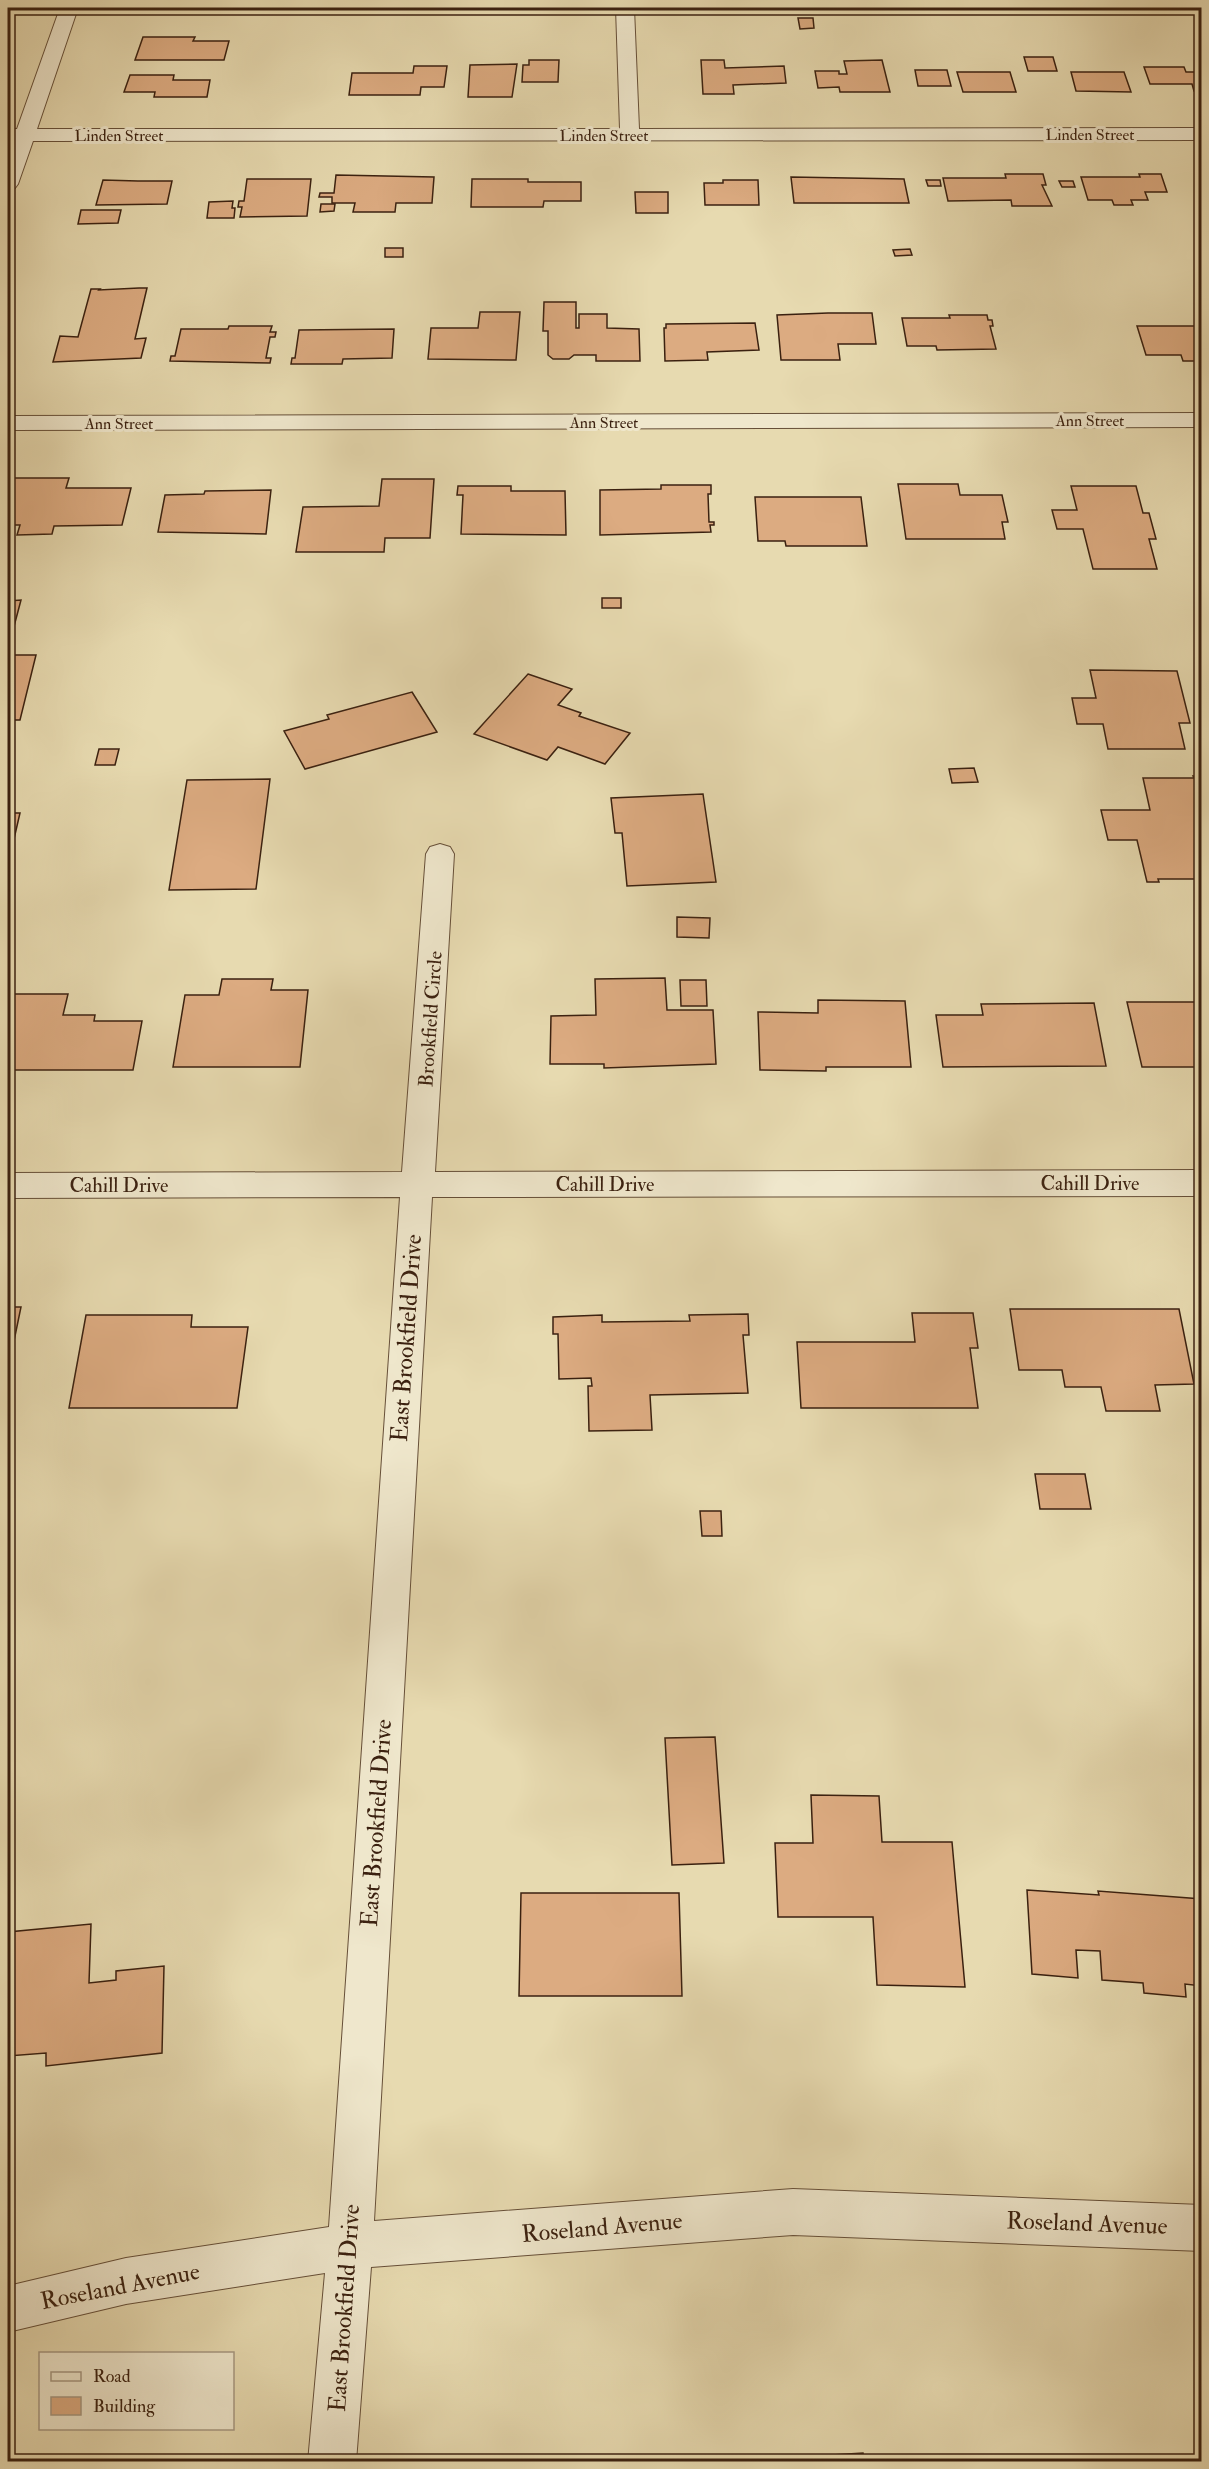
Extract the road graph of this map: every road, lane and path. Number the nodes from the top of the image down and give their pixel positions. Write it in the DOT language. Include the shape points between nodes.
graph roads {
  1 [pos="69,8"];
  2 [pos="625,8"];
  3 [pos="1202,134"];
  4 [pos="16,135"];
  5 [pos="630,135"];
  6 [pos="8,184"];
  7 [pos="1202,420"];
  8 [pos="8,423"];
  9 [pos="440,854"];
  10 [pos="1202,1183"];
  11 [pos="416,1184"];
  12 [pos="8,1185"];
  13 [pos="1202,2228"];
  14 [pos="350,2247"];
  15 [pos="8,2309"];
  16 [pos="332,2462"];
  1 -- 4 [label="street"];
  2 -- 5 [label="street"];
  3 -- 5 [label="street, Linden Street"];
  4 -- 5 [label="street, Linden Street"];
  4 -- 6 [label="street"];
  7 -- 8 [label="street, Ann Street"];
  9 -- 11 [label="street, Brookfield Circle"];
  10 -- 11 [label="street, Cahill Drive"];
  11 -- 12 [label="street, Cahill Drive"];
  11 -- 14 [label="street, East Brookfield Drive"];
  13 -- 14 [label="street, Roseland Avenue" via="793,2211"];
  14 -- 15 [label="street, Roseland Avenue" via="126,2281"];
  14 -- 16 [label="street, East Brookfield Drive"];
}
